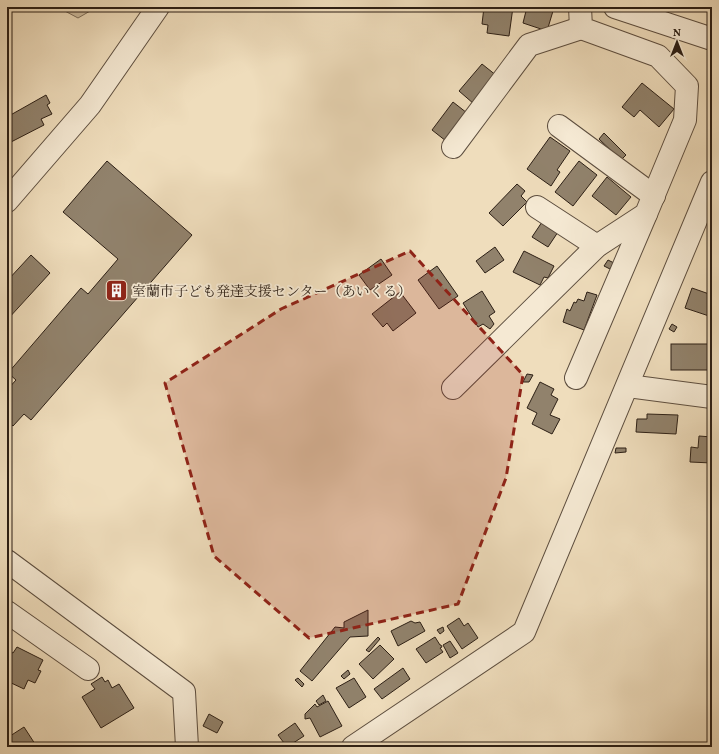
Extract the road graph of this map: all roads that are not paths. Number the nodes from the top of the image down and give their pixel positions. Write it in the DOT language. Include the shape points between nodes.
graph roads {
  1 [pos="158,7"];
  2 [pos="615,7"];
  3 [pos="580,18"];
  4 [pos="712,39"];
  5 [pos="559,126"];
  6 [pos="453,147"];
  7 [pos="712,182"];
  8 [pos="7,201"];
  9 [pos="650,205"];
  10 [pos="537,207"];
  11 [pos="597,246"];
  12 [pos="576,378"];
  13 [pos="628,386"];
  14 [pos="453,388"];
  15 [pos="712,397"];
  16 [pos="7,561"];
  17 [pos="7,612"];
  18 [pos="88,669"];
  19 [pos="187,747"];
  20 [pos="353,747"];
  1 -- 8 [label="street" via="90,105"];
  2 -- 4 [label="street"];
  3 -- 6 [label="street" via="529,45"];
  3 -- 9 [label="street" via="658,56 687,86 685,120"];
  5 -- 9 [label="street"];
  7 -- 13 [label="street"];
  9 -- 11 [label="street"];
  9 -- 12 [label="street"];
  10 -- 11 [label="street"];
  11 -- 14 [label="street"];
  13 -- 15 [label="street"];
  13 -- 20 [label="street" via="524,632"];
  16 -- 19 [label="street" via="184,692"];
  17 -- 18 [label="street"];
}
